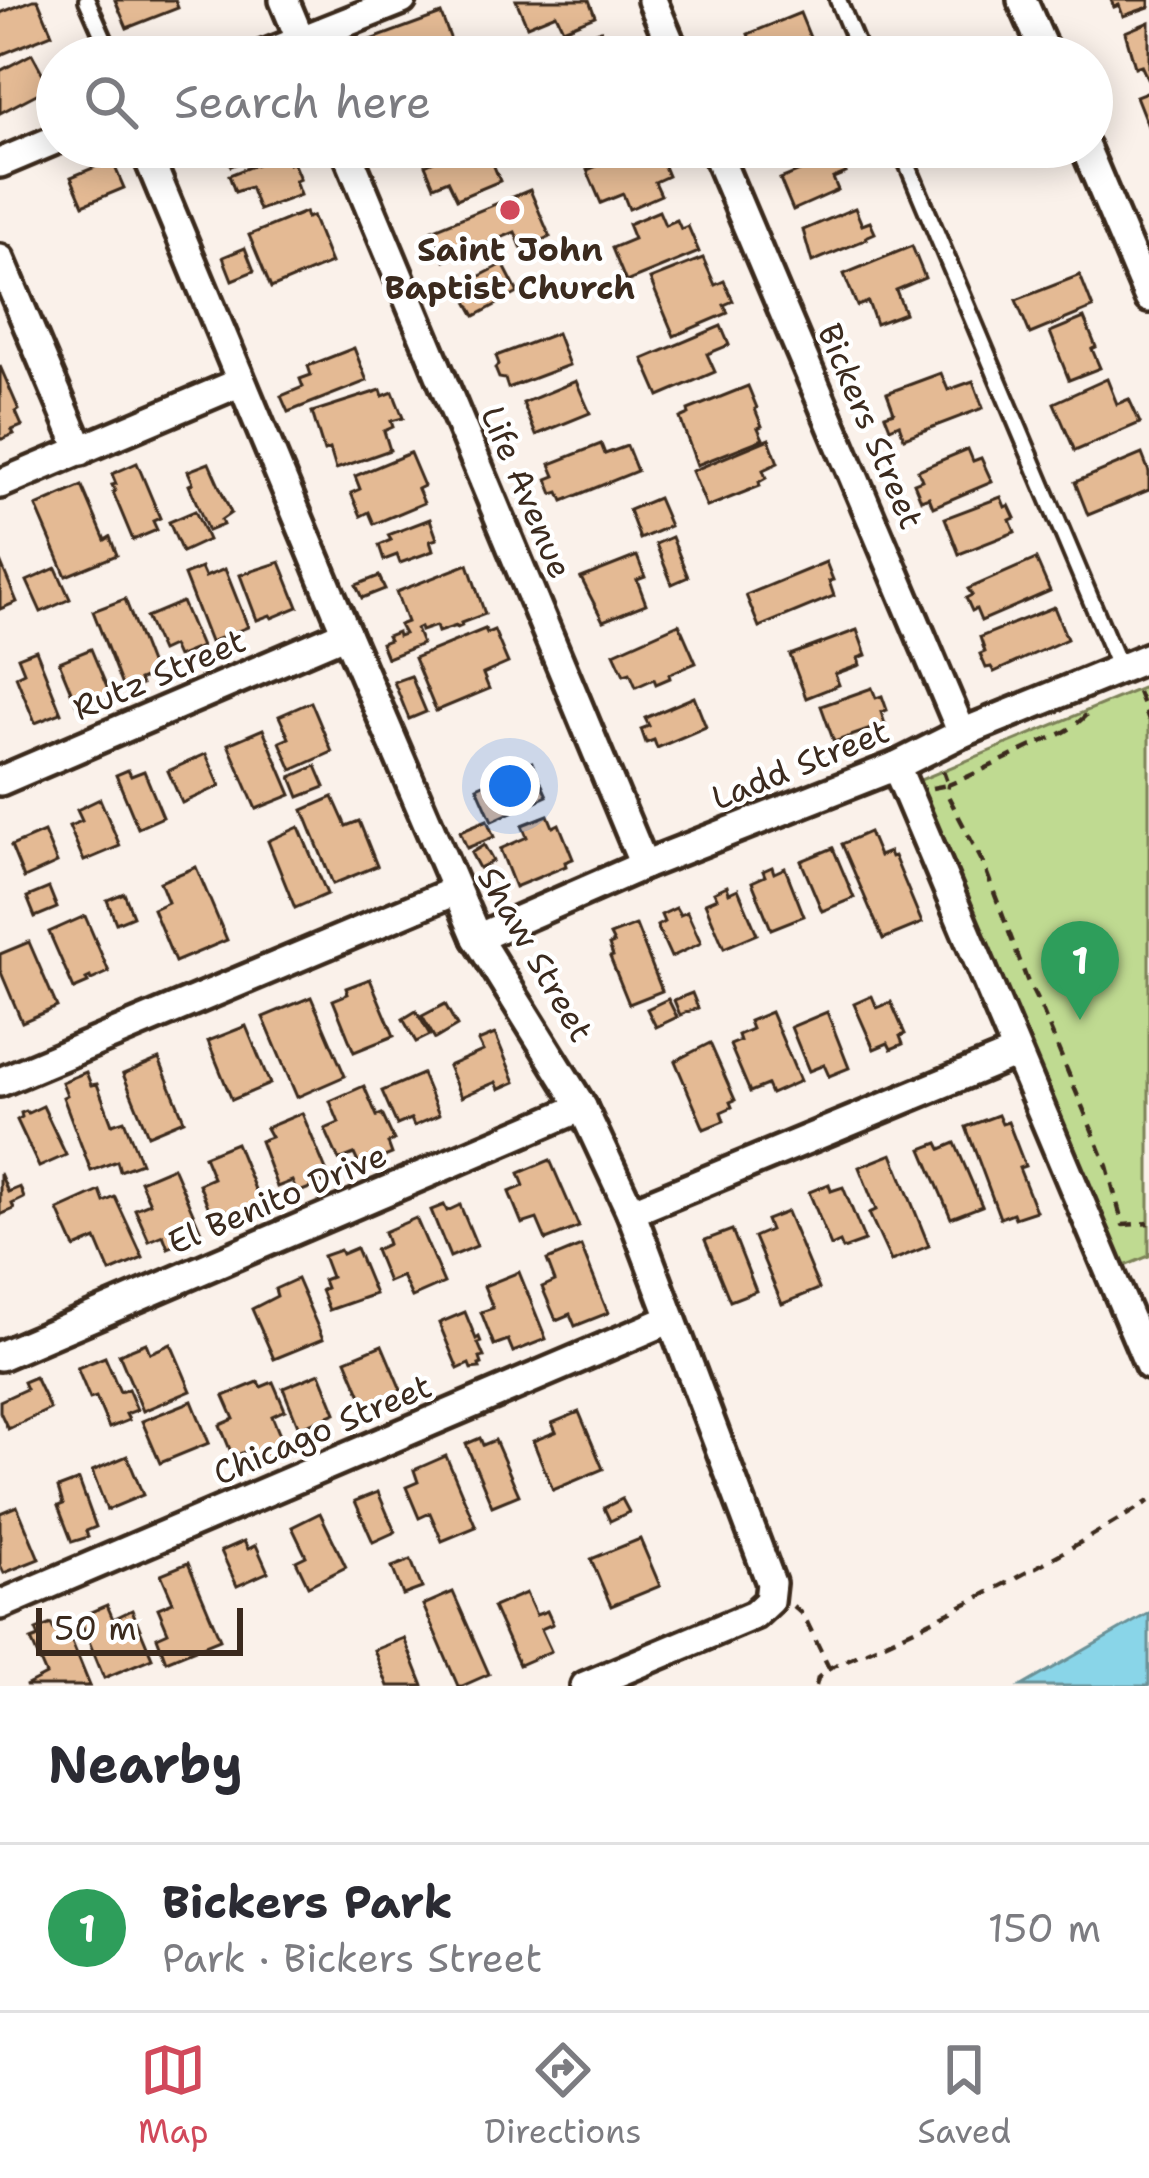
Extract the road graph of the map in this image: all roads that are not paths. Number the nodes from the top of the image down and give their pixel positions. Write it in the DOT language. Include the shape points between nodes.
graph roads {
  1 [pos="87,0"];
  2 [pos="284,0"];
  3 [pos="402,0"];
  4 [pos="652,0"];
  5 [pos="838,0"];
  6 [pos="1022,0"];
  7 [pos="103,36"];
  8 [pos="299,36"];
  9 [pos="330,36"];
  10 [pos="667,36"];
  11 [pos="853,36"];
  12 [pos="1038,36"];
  13 [pos="36,148"];
  14 [pos="0,163"];
  15 [pos="153,168"];
  16 [pos="354,168"];
  17 [pos="723,168"];
  18 [pos="909,168"];
  19 [pos="1094,168"];
  20 [pos="0,259"];
  21 [pos="1149,298"];
  22 [pos="241,382"];
  23 [pos="81,451"];
  24 [pos="0,484"];
  25 [pos="346,633"];
  26 [pos="1149,657"];
  27 [pos="1128,677"];
  28 [pos="962,733"];
  29 [pos="896,766"];
  30 [pos="0,781"];
  31 [pos="644,866"];
  32 [pos="455,891"];
  33 [pos="477,938"];
  34 [pos="1016,1053"];
  35 [pos="0,1082"];
  36 [pos="582,1107"];
  37 [pos="631,1211"];
  38 [pos="671,1319"];
  39 [pos="0,1356"];
  40 [pos="1149,1365"];
  41 [pos="0,1604"];
  42 [pos="585,1686"];
  1 -- 7 [label="lane"];
  2 -- 8 [label="street"];
  3 -- 9 [label="street"];
  4 -- 10 [label="street"];
  5 -- 11 [label="lane"];
  6 -- 12 [label="street"];
  13 -- 14 [label="street"];
  15 -- 22 [label="street, Shaw Street"];
  16 -- 31 [label="street, Life Avenue"];
  17 -- 28 [label="street, Bickers Street"];
  18 -- 27 [label="lane"];
  19 -- 21 [label="street"];
  20 -- 23 [label="street"];
  22 -- 23 [label="street"];
  22 -- 25 [label="street, Shaw Street"];
  23 -- 24 [label="street"];
  25 -- 30 [label="street, Rutz Street"];
  25 -- 32 [label="street, Shaw Street"];
  26 -- 27 [label="street, Ladd Street"];
  27 -- 28 [label="street, Ladd Street"];
  28 -- 29 [label="street, Ladd Street"];
  29 -- 31 [label="street, Ladd Street"];
  29 -- 34 [label="street"];
  31 -- 33 [label="street, Ladd Street"];
  32 -- 33 [label="street, Shaw Street"];
  32 -- 35 [label="street"];
  33 -- 36 [label="street, Shaw Street"];
  34 -- 37 [label="street"];
  34 -- 40 [label="street"];
  36 -- 37 [label="street, Shaw Street"];
  36 -- 39 [label="street, El Benito Drive"];
  37 -- 38 [label="street, Shaw Street"];
  38 -- 41 [label="street, Chicago Street"];
  38 -- 42 [label="street, Shaw Street" via="771,1583 769,1600 754,1615"];
}
